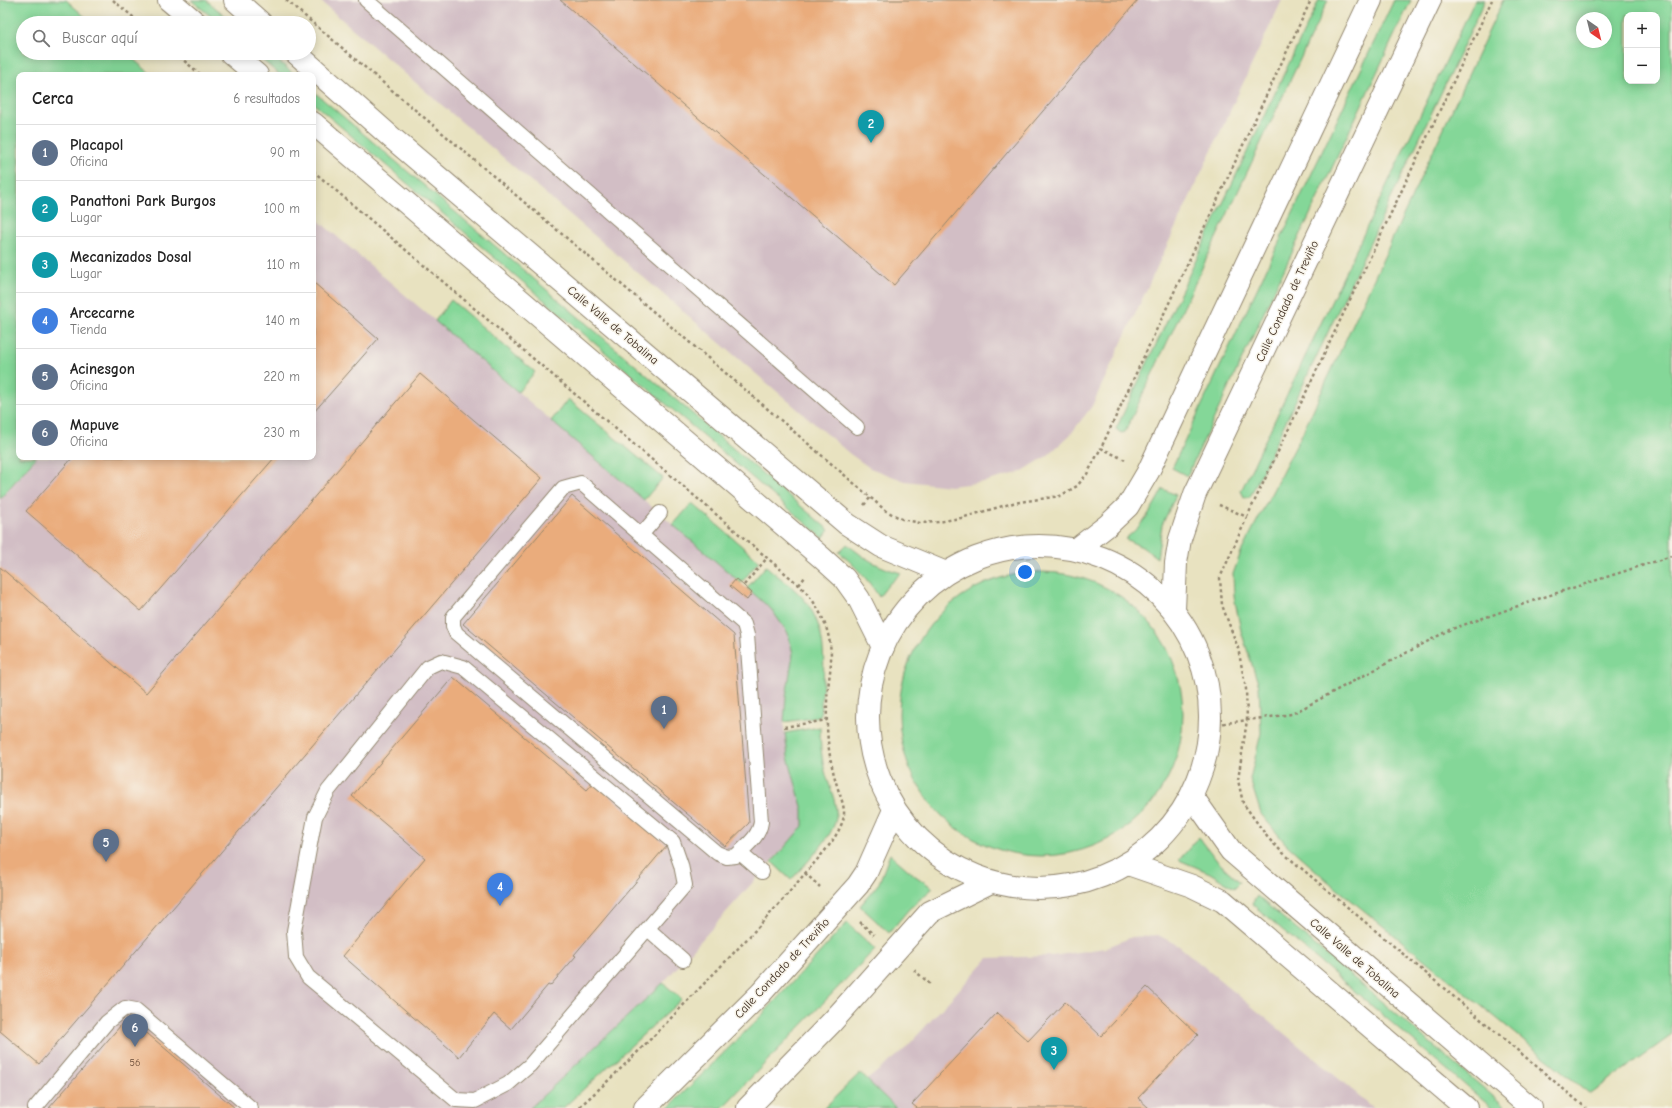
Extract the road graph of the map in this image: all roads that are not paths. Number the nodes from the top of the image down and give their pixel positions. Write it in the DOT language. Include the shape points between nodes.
graph roads {
  1 [pos="169,0"];
  2 [pos="235,0"];
  3 [pos="366,0"];
  4 [pos="1371,0"];
  5 [pos="1430,0"];
  6 [pos="188,16"];
  7 [pos="253,16"];
  8 [pos="239,60"];
  9 [pos="304,60"];
  10 [pos="253,72"];
  11 [pos="316,126"];
  12 [pos="856,427"];
  13 [pos="660,513"];
  14 [pos="640,535"];
  15 [pos="1077,549"];
  16 [pos="946,573"];
  17 [pos="1174,610"];
  18 [pos="883,647"];
  19 [pos="1192,796"];
  20 [pos="894,810"];
  21 [pos="740,852"];
  22 [pos="1128,864"];
  23 [pos="762,872"];
  24 [pos="991,882"];
  25 [pos="648,929"];
  26 [pos="683,960"];
  27 [pos="35,1108"];
  28 [pos="251,1108"];
  29 [pos="645,1108"];
  30 [pos="748,1108"];
  31 [pos="1466,1108"];
  32 [pos="1531,1108"];
  1 -- 6 [label="street"];
  2 -- 7 [label="street"];
  3 -- 12 [label="lane"];
  4 -- 15 [label="street" via="1148,472 1128,506"];
  5 -- 17 [label="street, Calle Condado de Treviño" via="1195,494 1180,539"];
  8 -- 10 [label="street"];
  9 -- 16 [label="street, Calle Valle de Tobalina" via="398,143 848,524 881,546"];
  11 -- 18 [label="street" via="844,578 859,599"];
  13 -- 14 [label="lane"];
  14 -- 21 [label="lane" via="744,624 747,635 761,822 756,837"];
  14 -- 21 [label="lane" via="581,482 562,488 453,617 453,626 456,633 717,853 727,857 736,856"];
  15 -- 16 [label="street" via="1023,546 970,560"];
  15 -- 17 [label="street" via="1114,562 1147,583"];
  16 -- 18 [label="street" via="920,594 899,619"];
  17 -- 19 [label="street" via="1191,636 1203,664 1210,694 1211,725 1208,749 1202,773"];
  18 -- 20 [label="street" via="874,670 867,718 874,766"];
  19 -- 22 [label="street" via="1165,834"];
  19 -- 32 [label="street, Calle Valle de Tobalina" via="1231,851"];
  20 -- 24 [label="street" via="920,842 953,866"];
  20 -- 29 [label="street, Calle Condado de Treviño" via="866,873 842,906 761,993"];
  21 -- 23 [label="lane"];
  22 -- 24 [label="street" via="1085,883 1038,889"];
  22 -- 31 [label="street" via="1192,886 1223,901"];
  24 -- 30 [label="street" via="930,912 832,1022"];
  25 -- 25 [label="lane" via="530,1065 508,1084 475,1101 456,1100 308,977 296,957 294,931 315,817 328,791 428,667 441,661 464,667 673,842 685,885"];
  25 -- 26 [label="lane"];
  27 -- 28 [label="lane" via="107,1022 125,1008 136,1010"];
}
